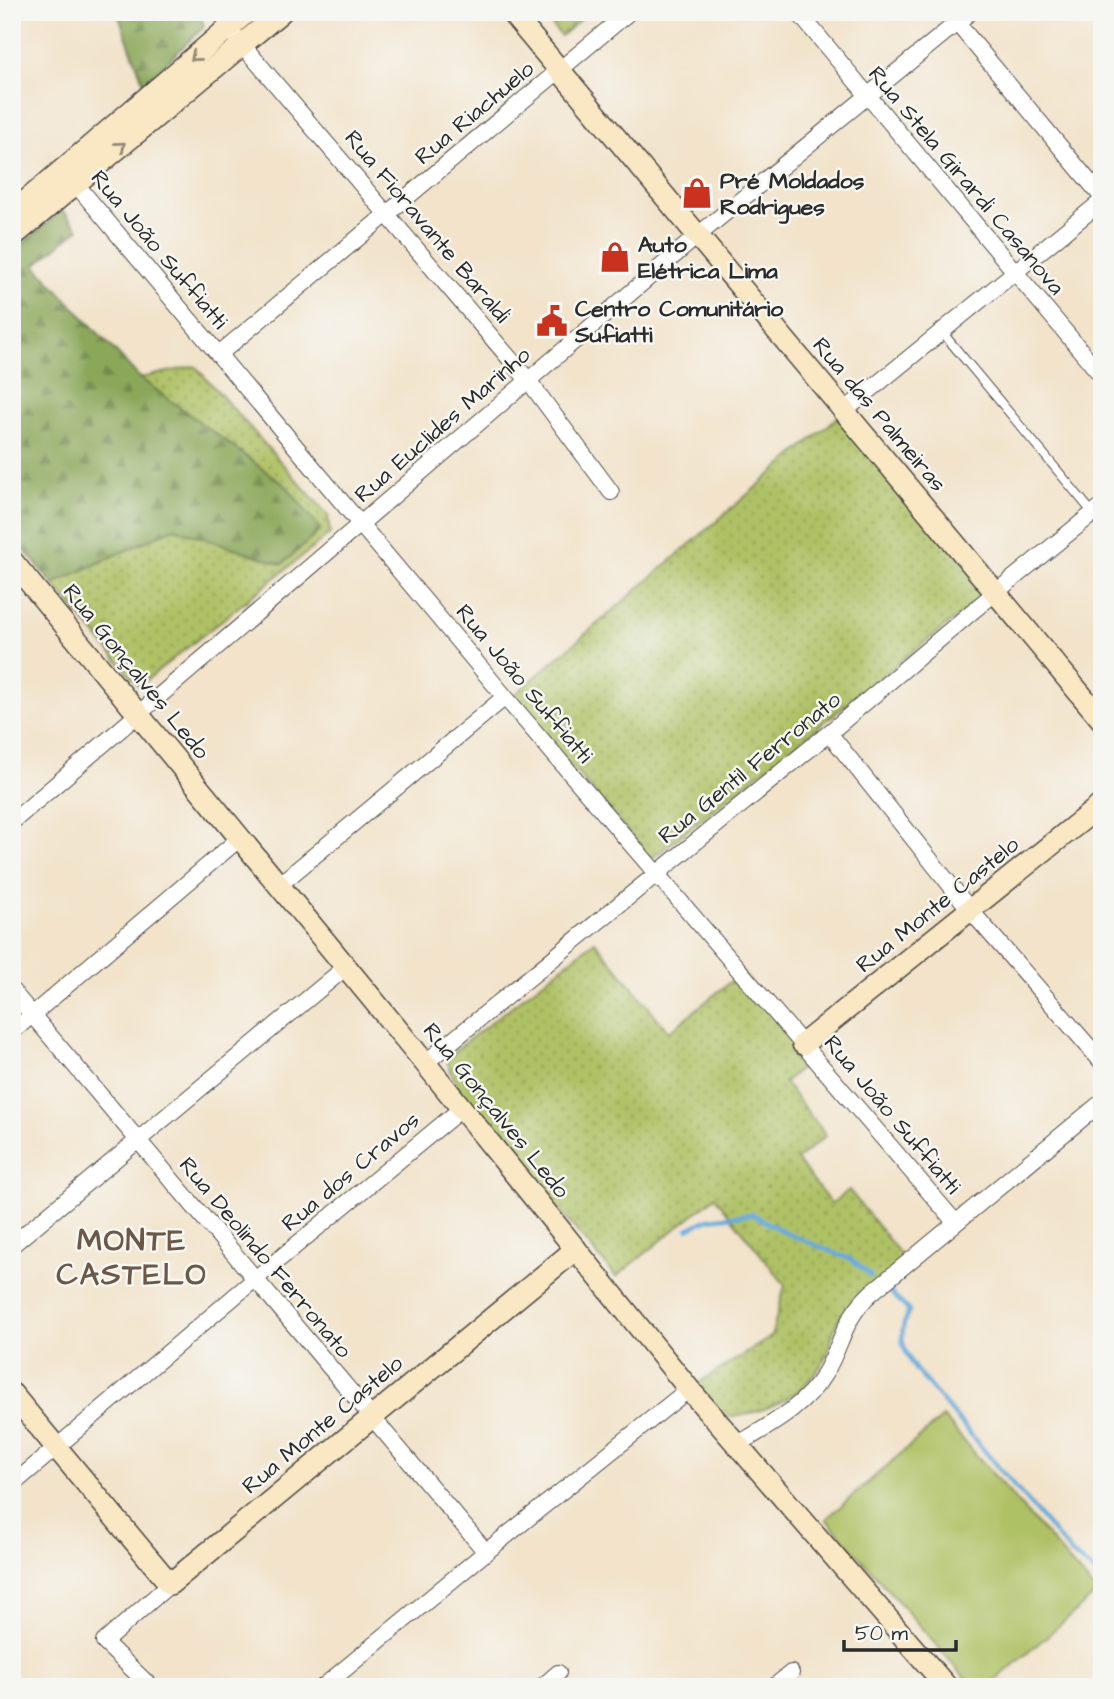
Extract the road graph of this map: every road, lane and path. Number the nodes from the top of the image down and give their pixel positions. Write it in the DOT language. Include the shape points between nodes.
graph roads {
  1 [pos="247,12"];
  2 [pos="281,12"];
  3 [pos="511,12"];
  4 [pos="629,12"];
  5 [pos="798,12"];
  6 [pos="1095,12"];
  7 [pos="963,18"];
  8 [pos="1102,20"];
  9 [pos="235,36"];
  10 [pos="561,69"];
  11 [pos="869,96"];
  12 [pos="69,177"];
  13 [pos="1102,199"];
  14 [pos="387,213"];
  15 [pos="14,226"];
  16 [pos="697,236"];
  17 [pos="1014,272"];
  18 [pos="942,332"];
  19 [pos="219,354"];
  20 [pos="1102,376"];
  21 [pos="528,380"];
  22 [pos="843,412"];
  23 [pos="611,492"];
  24 [pos="1099,515"];
  25 [pos="361,525"];
  26 [pos="12,561"];
  27 [pos="995,593"];
  28 [pos="505,697"];
  29 [pos="139,715"];
  30 [pos="1102,720"];
  31 [pos="829,733"];
  32 [pos="1102,804"];
  33 [pos="12,822"];
  34 [pos="240,838"];
  35 [pos="657,872"];
  36 [pos="279,885"];
  37 [pos="971,911"];
  38 [pos="346,967"];
  39 [pos="12,991"];
  40 [pos="32,1015"];
  41 [pos="12,1032"];
  42 [pos="803,1044"];
  43 [pos="1102,1062"];
  44 [pos="425,1063"];
  45 [pos="1102,1102"];
  46 [pos="461,1109"];
  47 [pos="138,1139"];
  48 [pos="955,1222"];
  49 [pos="12,1245"];
  50 [pos="576,1249"];
  51 [pos="255,1279"];
  52 [pos="689,1390"];
  53 [pos="12,1394"];
  54 [pos="370,1417"];
  55 [pos="737,1445"];
  56 [pos="58,1449"];
  57 [pos="12,1485"];
  58 [pos="486,1552"];
  59 [pos="170,1584"];
  60 [pos="558,1673"];
  61 [pos="791,1673"];
  62 [pos="151,1687"];
  63 [pos="323,1687"];
  64 [pos="542,1687"];
  65 [pos="775,1687"];
  66 [pos="947,1687"];
  1 -- 9 [label="street"];
  2 -- 9 [label="street"];
  3 -- 10 [label="street, Rua das Palmeiras"];
  4 -- 10 [label="street, Rua Riachuelo"];
  5 -- 11 [label="street, Rua Stela Girardi Casanova"];
  6 -- 8 [label="street"];
  7 -- 11 [label="street, Rua Euclides Marinho"];
  7 -- 13 [label="street"];
  9 -- 12 [label="street"];
  9 -- 14 [label="street, Rua Fioravante Baraldi"];
  10 -- 14 [label="street, Rua Riachuelo"];
  10 -- 16 [label="street, Rua das Palmeiras"];
  11 -- 16 [label="street, Rua Euclides Marinho"];
  11 -- 17 [label="street, Rua Stela Girardi Casanova"];
  12 -- 15 [label="street"];
  12 -- 19 [label="street, Rua João Suffiatti"];
  13 -- 17 [label="street"];
  14 -- 19 [label="street, Rua Riachuelo"];
  14 -- 21 [label="street, Rua Fioravante Baraldi"];
  16 -- 21 [label="street, Rua Euclides Marinho"];
  16 -- 22 [label="street, Rua das Palmeiras"];
  17 -- 18 [label="street"];
  17 -- 20 [label="street, Rua Stela Girardi Casanova"];
  18 -- 22 [label="street"];
  18 -- 24 [label="lane"];
  19 -- 25 [label="street, Rua João Suffiatti"];
  21 -- 23 [label="street, Rua Fioravante Baraldi"];
  21 -- 25 [label="street, Rua Euclides Marinho"];
  22 -- 27 [label="street, Rua das Palmeiras"];
  24 -- 27 [label="street, Rua Gentil Ferronato"];
  25 -- 28 [label="street, Rua João Suffiatti"];
  25 -- 29 [label="street, Rua Euclides Marinho"];
  26 -- 29 [label="street, Rua Gonçalves Ledo"];
  27 -- 30 [label="street, Rua das Palmeiras"];
  27 -- 31 [label="street, Rua Gentil Ferronato"];
  28 -- 35 [label="street, Rua João Suffiatti"];
  28 -- 36 [label="street"];
  29 -- 33 [label="street, Rua Euclides Marinho"];
  29 -- 34 [label="street, Rua Gonçalves Ledo"];
  31 -- 35 [label="street, Rua Gentil Ferronato"];
  31 -- 37 [label="street"];
  32 -- 37 [label="street, Rua Monte Castelo"];
  34 -- 36 [label="street, Rua Gonçalves Ledo"];
  34 -- 40 [label="street"];
  35 -- 42 [label="street, Rua João Suffiatti"];
  35 -- 44 [label="street, Rua Gentil Ferronato"];
  36 -- 38 [label="street, Rua Gonçalves Ledo"];
  37 -- 42 [label="street, Rua Monte Castelo"];
  37 -- 43 [label="street"];
  38 -- 44 [label="street, Rua Gonçalves Ledo"];
  38 -- 47 [label="street"];
  39 -- 40 [label="street, Rua Deolindo Ferronato"];
  40 -- 41 [label="street"];
  40 -- 47 [label="street, Rua Deolindo Ferronato"];
  42 -- 48 [label="street, Rua João Suffiatti"];
  44 -- 46 [label="street, Rua Gonçalves Ledo"];
  45 -- 48 [label="street"];
  46 -- 50 [label="street, Rua Gonçalves Ledo"];
  46 -- 51 [label="street, Rua dos Cravos"];
  47 -- 49 [label="street"];
  47 -- 51 [label="street, Rua Deolindo Ferronato"];
  48 -- 55 [label="street" via="858,1305 836,1353 809,1395 790,1413"];
  50 -- 52 [label="street, Rua Gonçalves Ledo"];
  50 -- 54 [label="street, Rua Monte Castelo"];
  51 -- 54 [label="street, Rua Deolindo Ferronato"];
  51 -- 56 [label="street, Rua dos Cravos"];
  52 -- 55 [label="street, Rua Gonçalves Ledo"];
  52 -- 58 [label="street"];
  53 -- 56 [label="street"];
  54 -- 58 [label="street, Rua Deolindo Ferronato"];
  54 -- 59 [label="street, Rua Monte Castelo"];
  55 -- 66 [label="street, Rua Gonçalves Ledo"];
  56 -- 57 [label="street, Rua dos Cravos"];
  56 -- 59 [label="street"];
  58 -- 63 [label="street"];
  59 -- 62 [label="street, Rua Monte Castelo" via="104,1642"];
  60 -- 64 [label="street"];
  61 -- 65 [label="street"];
}
